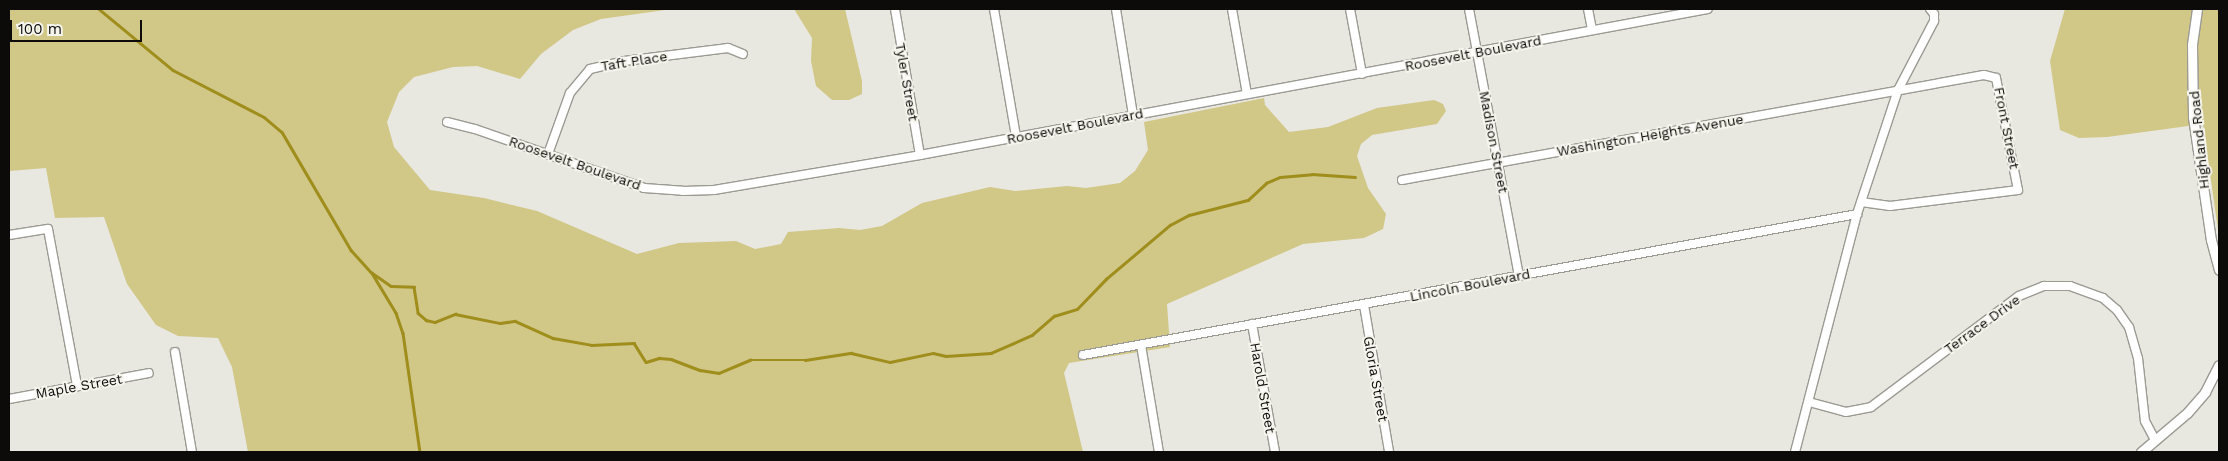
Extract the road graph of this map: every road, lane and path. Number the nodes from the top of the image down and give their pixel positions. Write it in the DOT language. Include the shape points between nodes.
graph roads {
  1 [pos="895,9"];
  2 [pos="994,9"];
  3 [pos="1116,9"];
  4 [pos="1232,9"];
  5 [pos="1350,9"];
  6 [pos="1469,9"];
  7 [pos="1588,9"];
  8 [pos="1708,9"];
  9 [pos="1930,9"];
  10 [pos="2197,9"];
  11 [pos="1592,30"];
  12 [pos="1477,53"];
  13 [pos="743,54"];
  14 [pos="1362,74"];
  15 [pos="1898,90"];
  16 [pos="1247,94"];
  17 [pos="1133,115"];
  18 [pos="447,122"];
  19 [pos="1016,137"];
  20 [pos="548,154"];
  21 [pos="920,155"];
  22 [pos="1498,162"];
  23 [pos="1402,180"];
  24 [pos="1861,202"];
  25 [pos="1857,214"];
  26 [pos="9,235"];
  27 [pos="2219,270"];
  28 [pos="1520,276"];
  29 [pos="1364,305"];
  30 [pos="1252,324"];
  31 [pos="1141,345"];
  32 [pos="174,352"];
  33 [pos="1083,354"];
  34 [pos="2219,365"];
  35 [pos="149,374"];
  36 [pos="77,386"];
  37 [pos="9,399"];
  38 [pos="1809,402"];
  39 [pos="2155,440"];
  40 [pos="192,452"];
  41 [pos="1159,452"];
  42 [pos="1275,452"];
  43 [pos="1389,452"];
  44 [pos="1795,452"];
  45 [pos="2141,452"];
  1 -- 21 [label="street, Tyler Street"];
  2 -- 19 [label="street"];
  3 -- 17 [label="street"];
  4 -- 16 [label="street"];
  5 -- 14 [label="street"];
  6 -- 12 [label="street, Madison Street"];
  7 -- 11 [label="street"];
  8 -- 11 [label="street, Roosevelt Boulevard"];
  9 -- 15 [label="street" via="1934,21"];
  10 -- 27 [label="street, Highland Road" via="2192,45 2193,116 2211,240"];
  11 -- 12 [label="street, Roosevelt Boulevard"];
  12 -- 14 [label="street, Roosevelt Boulevard"];
  12 -- 22 [label="street, Madison Street"];
  13 -- 20 [label="street, Taft Place" via="728,48 624,61 590,69 570,93"];
  14 -- 16 [label="street, Roosevelt Boulevard"];
  15 -- 22 [label="street, Washington Heights Avenue"];
  15 -- 24 [label="street"];
  15 -- 24 [label="street, Front Street" via="1984,74 1996,78 2018,190 1890,206"];
  16 -- 17 [label="street, Roosevelt Boulevard"];
  17 -- 19 [label="street, Roosevelt Boulevard"];
  18 -- 20 [label="street, Roosevelt Boulevard"];
  19 -- 21 [label="street, Roosevelt Boulevard"];
  20 -- 21 [label="street, Roosevelt Boulevard" via="644,188 682,192"];
  22 -- 23 [label="street, Washington Heights Avenue"];
  22 -- 28 [label="street, Madison Street"];
  24 -- 25 [label="street"];
  25 -- 28 [label="street, Lincoln Boulevard"];
  25 -- 38 [label="street"];
  26 -- 36 [label="street" via="48,229"];
  28 -- 29 [label="street, Lincoln Boulevard"];
  29 -- 30 [label="street, Lincoln Boulevard"];
  29 -- 43 [label="street, Gloria Street"];
  30 -- 31 [label="street, Lincoln Boulevard"];
  30 -- 42 [label="street, Harold Street"];
  31 -- 33 [label="street, Lincoln Boulevard"];
  31 -- 41 [label="street"];
  32 -- 40 [label="street"];
  34 -- 39 [label="street" via="2205,392 2187,413"];
  35 -- 36 [label="street, Maple Street"];
  36 -- 37 [label="street, Maple Street"];
  38 -- 39 [label="street, Terrace Drive" via="1846,412 1871,407 2019,296 2044,286 2070,286 2103,298 2118,310 2129,327 2138,358 2145,421"];
  38 -- 44 [label="street"];
  39 -- 45 [label="street"];
}
